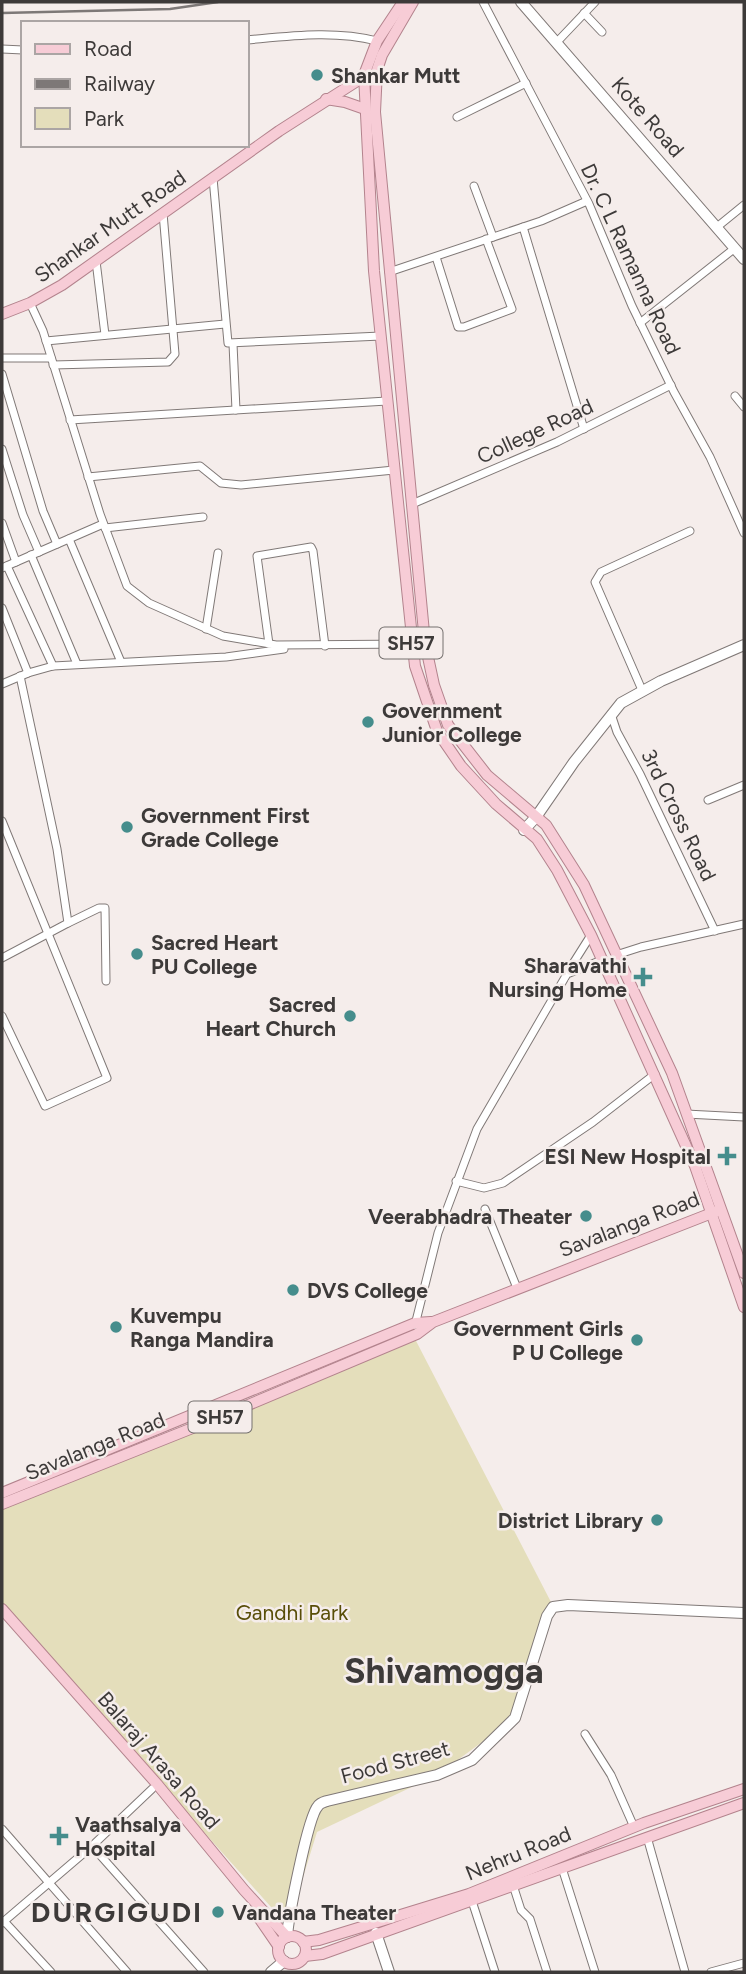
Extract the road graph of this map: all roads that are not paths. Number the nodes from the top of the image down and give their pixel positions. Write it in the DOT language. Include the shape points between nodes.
graph roads {
  1 [pos="403,2"];
  2 [pos="413,2"];
  3 [pos="483,2"];
  4 [pos="521,2"];
  5 [pos="595,2"];
  6 [pos="584,13"];
  7 [pos="601,32"];
  8 [pos="248,40"];
  9 [pos="377,41"];
  10 [pos="557,42"];
  11 [pos="2,49"];
  12 [pos="21,50"];
  13 [pos="377,70"];
  14 [pos="364,75"];
  15 [pos="526,83"];
  16 [pos="326,99"];
  17 [pos="365,108"];
  18 [pos="457,117"];
  19 [pos="248,148"];
  20 [pos="213,178"];
  21 [pos="474,186"];
  22 [pos="587,201"];
  23 [pos="744,205"];
  24 [pos="163,213"];
  25 [pos="523,227"];
  26 [pos="717,227"];
  27 [pos="489,238"];
  28 [pos="735,248"];
  29 [pos="436,257"];
  30 [pos="744,259"];
  31 [pos="96,261"];
  32 [pos="389,272"];
  33 [pos="30,303"];
  34 [pos="2,314"];
  35 [pos="640,323"];
  36 [pos="225,324"];
  37 [pos="172,329"];
  38 [pos="105,335"];
  39 [pos="381,336"];
  40 [pos="46,341"];
  41 [pos="233,344"];
  42 [pos="2,358"];
  43 [pos="52,362"];
  44 [pos="2,374"];
  45 [pos="671,385"];
  46 [pos="735,396"];
  47 [pos="387,401"];
  48 [pos="744,407"];
  49 [pos="236,410"];
  50 [pos="70,420"];
  51 [pos="584,429"];
  52 [pos="2,449"];
  53 [pos="394,470"];
  54 [pos="89,477"];
  55 [pos="412,504"];
  56 [pos="204,517"];
  57 [pos="2,523"];
  58 [pos="104,526"];
  59 [pos="690,531"];
  60 [pos="744,533"];
  61 [pos="69,538"];
  62 [pos="57,544"];
  63 [pos="35,553"];
  64 [pos="218,553"];
  65 [pos="16,562"];
  66 [pos="5,567"];
  67 [pos="2,608"];
  68 [pos="206,628"];
  69 [pos="425,643"];
  70 [pos="269,644"];
  71 [pos="306,645"];
  72 [pos="412,645"];
  73 [pos="744,645"];
  74 [pos="325,646"];
  75 [pos="121,662"];
  76 [pos="77,664"];
  77 [pos="52,666"];
  78 [pos="28,673"];
  79 [pos="20,676"];
  80 [pos="2,684"];
  81 [pos="642,690"];
  82 [pos="611,714"];
  83 [pos="744,785"];
  84 [pos="708,800"];
  85 [pos="536,817"];
  86 [pos="2,821"];
  87 [pos="524,830"];
  88 [pos="68,923"];
  89 [pos="744,924"];
  90 [pos="715,930"];
  91 [pos="47,935"];
  92 [pos="592,935"];
  93 [pos="616,955"];
  94 [pos="2,957"];
  95 [pos="602,960"];
  96 [pos="567,974"];
  97 [pos="106,981"];
  98 [pos="2,1016"];
  99 [pos="655,1074"];
  100 [pos="686,1114"];
  101 [pos="744,1117"];
  102 [pos="456,1181"];
  103 [pos="485,1209"];
  104 [pos="717,1210"];
  105 [pos="744,1273"];
  106 [pos="517,1288"];
  107 [pos="744,1307"];
  108 [pos="416,1328"];
  109 [pos="2,1493"];
  110 [pos="2,1504"];
  111 [pos="744,1613"];
  112 [pos="3,1617"];
  113 [pos="585,1734"];
  114 [pos="152,1789"];
  115 [pos="744,1789"];
  116 [pos="744,1803"];
  117 [pos="634,1827"];
  118 [pos="2,1829"];
  119 [pos="647,1837"];
  120 [pos="92,1846"];
  121 [pos="562,1868"];
  122 [pos="48,1882"];
  123 [pos="513,1885"];
  124 [pos="472,1901"];
  125 [pos="3,1922"];
  126 [pos="376,1933"];
  127 [pos="287,1937"];
  128 [pos="303,1942"];
  129 [pos="279,1947"];
  130 [pos="304,1956"];
  131 [pos="284,1961"];
  132 [pos="744,1963"];
  133 [pos="51,1972"];
  134 [pos="127,1972"];
  135 [pos="204,1972"];
  136 [pos="271,1972"];
  137 [pos="389,1972"];
  138 [pos="495,1972"];
  139 [pos="547,1972"];
  140 [pos="595,1972"];
  141 [pos="685,1972"];
  142 [pos="711,1972"];
  1 -- 9 [label="main road, SH57"];
  2 -- 13 [label="main road, SH57"];
  3 -- 15 [label="street, Dr. C L Ramanna Road"];
  4 -- 10 [label="street, Kote Road"];
  5 -- 6 [label="street"];
  6 -- 7 [label="street"];
  6 -- 10 [label="street"];
  8 -- 9 [label="street" via="352,35"];
  9 -- 14 [label="main road, SH57"];
  10 -- 26 [label="street, Kote Road"];
  11 -- 12 [label="street"];
  13 -- 14 [label="main road, Shankar Mutt Road"];
  13 -- 32 [label="main road, SH57" via="375,112"];
  14 -- 16 [label="main road, Shankar Mutt Road"];
  14 -- 17 [label="main road, SH57"];
  15 -- 18 [label="street"];
  15 -- 22 [label="street, Dr. C L Ramanna Road"];
  16 -- 17 [label="main road"];
  16 -- 19 [label="main road, Shankar Mutt Road"];
  17 -- 39 [label="main road, SH57"];
  19 -- 20 [label="main road, Shankar Mutt Road"];
  20 -- 24 [label="main road, Shankar Mutt Road"];
  20 -- 36 [label="street"];
  21 -- 27 [label="street"];
  22 -- 25 [label="street"];
  22 -- 35 [label="street, Dr. C L Ramanna Road"];
  23 -- 26 [label="street"];
  24 -- 31 [label="main road, Shankar Mutt Road"];
  24 -- 37 [label="street"];
  25 -- 27 [label="street"];
  25 -- 51 [label="street"];
  26 -- 28 [label="street, Kote Road"];
  27 -- 29 [label="street"];
  27 -- 29 [label="street" via="512,309 464,327 458,327"];
  28 -- 30 [label="street, Kote Road"];
  28 -- 35 [label="street"];
  29 -- 32 [label="street"];
  31 -- 33 [label="main road, Shankar Mutt Road"];
  31 -- 38 [label="street"];
  32 -- 55 [label="main road, SH57"];
  33 -- 34 [label="main road, Shankar Mutt Road"];
  33 -- 40 [label="street"];
  35 -- 45 [label="street, Dr. C L Ramanna Road"];
  36 -- 37 [label="street"];
  36 -- 41 [label="street" via="228,343"];
  37 -- 38 [label="street"];
  37 -- 43 [label="street" via="175,354 168,362"];
  38 -- 40 [label="street"];
  39 -- 41 [label="street"];
  39 -- 47 [label="main road, SH57"];
  40 -- 43 [label="street"];
  41 -- 49 [label="street"];
  42 -- 43 [label="street"];
  43 -- 50 [label="street"];
  44 -- 62 [label="street"];
  45 -- 51 [label="street, College Road"];
  45 -- 60 [label="street, Dr. C L Ramanna Road"];
  46 -- 48 [label="street"];
  47 -- 49 [label="street"];
  47 -- 53 [label="main road, SH57"];
  49 -- 50 [label="street"];
  50 -- 54 [label="street"];
  51 -- 55 [label="street, College Road"];
  52 -- 63 [label="street"];
  53 -- 54 [label="street" via="241,485 221,483 200,466"];
  53 -- 72 [label="main road, SH57"];
  54 -- 58 [label="street"];
  55 -- 69 [label="main road, SH57"];
  56 -- 58 [label="street"];
  57 -- 65 [label="street"];
  58 -- 61 [label="street"];
  58 -- 68 [label="street" via="127,586 149,603"];
  59 -- 81 [label="street" via="600,572 596,578"];
  61 -- 62 [label="street"];
  61 -- 75 [label="street"];
  62 -- 63 [label="street"];
  63 -- 65 [label="street"];
  63 -- 76 [label="street"];
  64 -- 68 [label="street"];
  65 -- 66 [label="street"];
  66 -- 77 [label="street"];
  67 -- 78 [label="street"];
  68 -- 70 [label="street" via="223,636"];
  69 -- 72 [label="street"];
  69 -- 85 [label="main road, SH57" via="448,724 487,775"];
  70 -- 71 [label="street"];
  70 -- 74 [label="street" via="256,558 311,547"];
  71 -- 74 [label="street"];
  71 -- 75 [label="street" via="226,657"];
  72 -- 74 [label="street"];
  72 -- 87 [label="main road, SH57" via="437,731 461,766"];
  73 -- 81 [label="street"];
  75 -- 76 [label="street"];
  76 -- 77 [label="street"];
  77 -- 78 [label="street"];
  78 -- 79 [label="street"];
  79 -- 80 [label="street"];
  79 -- 88 [label="street"];
  81 -- 82 [label="street"];
  82 -- 85 [label="street"];
  82 -- 90 [label="street, 3rd Cross Road"];
  83 -- 84 [label="street"];
  85 -- 87 [label="street"];
  85 -- 93 [label="main road, SH57" via="584,884"];
  86 -- 91 [label="street"];
  87 -- 92 [label="main road, SH57" via="537,839"];
  88 -- 91 [label="street"];
  88 -- 97 [label="street" via="105,908"];
  89 -- 90 [label="street"];
  90 -- 93 [label="street"];
  91 -- 94 [label="street"];
  91 -- 98 [label="street" via="107,1078 45,1106"];
  92 -- 95 [label="main road, SH57"];
  92 -- 96 [label="street"];
  93 -- 100 [label="main road, SH57" via="672,1073"];
  95 -- 96 [label="street"];
  95 -- 99 [label="main road, SH57"];
  96 -- 102 [label="street" via="477,1129"];
  99 -- 102 [label="street" via="503,1183 484,1188"];
  99 -- 104 [label="main road, SH57"];
  100 -- 101 [label="street"];
  100 -- 104 [label="main road, SH57"];
  102 -- 108 [label="street" via="438,1233"];
  103 -- 106 [label="street"];
  104 -- 105 [label="main road"];
  104 -- 106 [label="main road, Savalanga Road / SH57"];
  104 -- 107 [label="main road"];
  106 -- 108 [label="main road, Savalanga Road / SH57"];
  108 -- 109 [label="main road, Savalanga Road / SH57"];
  108 -- 110 [label="main road, Savalanga Road / SH57" via="210,1422"];
  111 -- 127 [label="street, Food Street" via="553,1607 515,1718 472,1760 437,1775 317,1806"];
  112 -- 114 [label="main road"];
  112 -- 127 [label="main road, Balaraj Arasa Road" via="157,1784"];
  113 -- 117 [label="street" via="611,1775"];
  114 -- 120 [label="street"];
  114 -- 129 [label="main road"];
  115 -- 117 [label="main road, Nehru Road"];
  116 -- 119 [label="main road, Nehru Road"];
  117 -- 128 [label="main road, Nehru Road" via="469,1894"];
  118 -- 122 [label="street"];
  119 -- 121 [label="main road, Nehru Road"];
  119 -- 141 [label="street"];
  120 -- 122 [label="street"];
  120 -- 135 [label="street"];
  121 -- 123 [label="main road, Nehru Road"];
  121 -- 140 [label="street"];
  122 -- 125 [label="street"];
  122 -- 134 [label="street"];
  123 -- 124 [label="main road, Nehru Road"];
  123 -- 139 [label="street"];
  124 -- 126 [label="main road, Nehru Road"];
  124 -- 138 [label="street"];
  125 -- 133 [label="street"];
  126 -- 130 [label="main road, Nehru Road" via="322,1954"];
  126 -- 137 [label="street"];
  127 -- 128 [label="main road"];
  127 -- 129 [label="main road"];
  128 -- 130 [label="main road"];
  129 -- 131 [label="main road"];
  130 -- 131 [label="main road" via="297,1963"];
  131 -- 136 [label="street"];
  132 -- 142 [label="street"];
}
